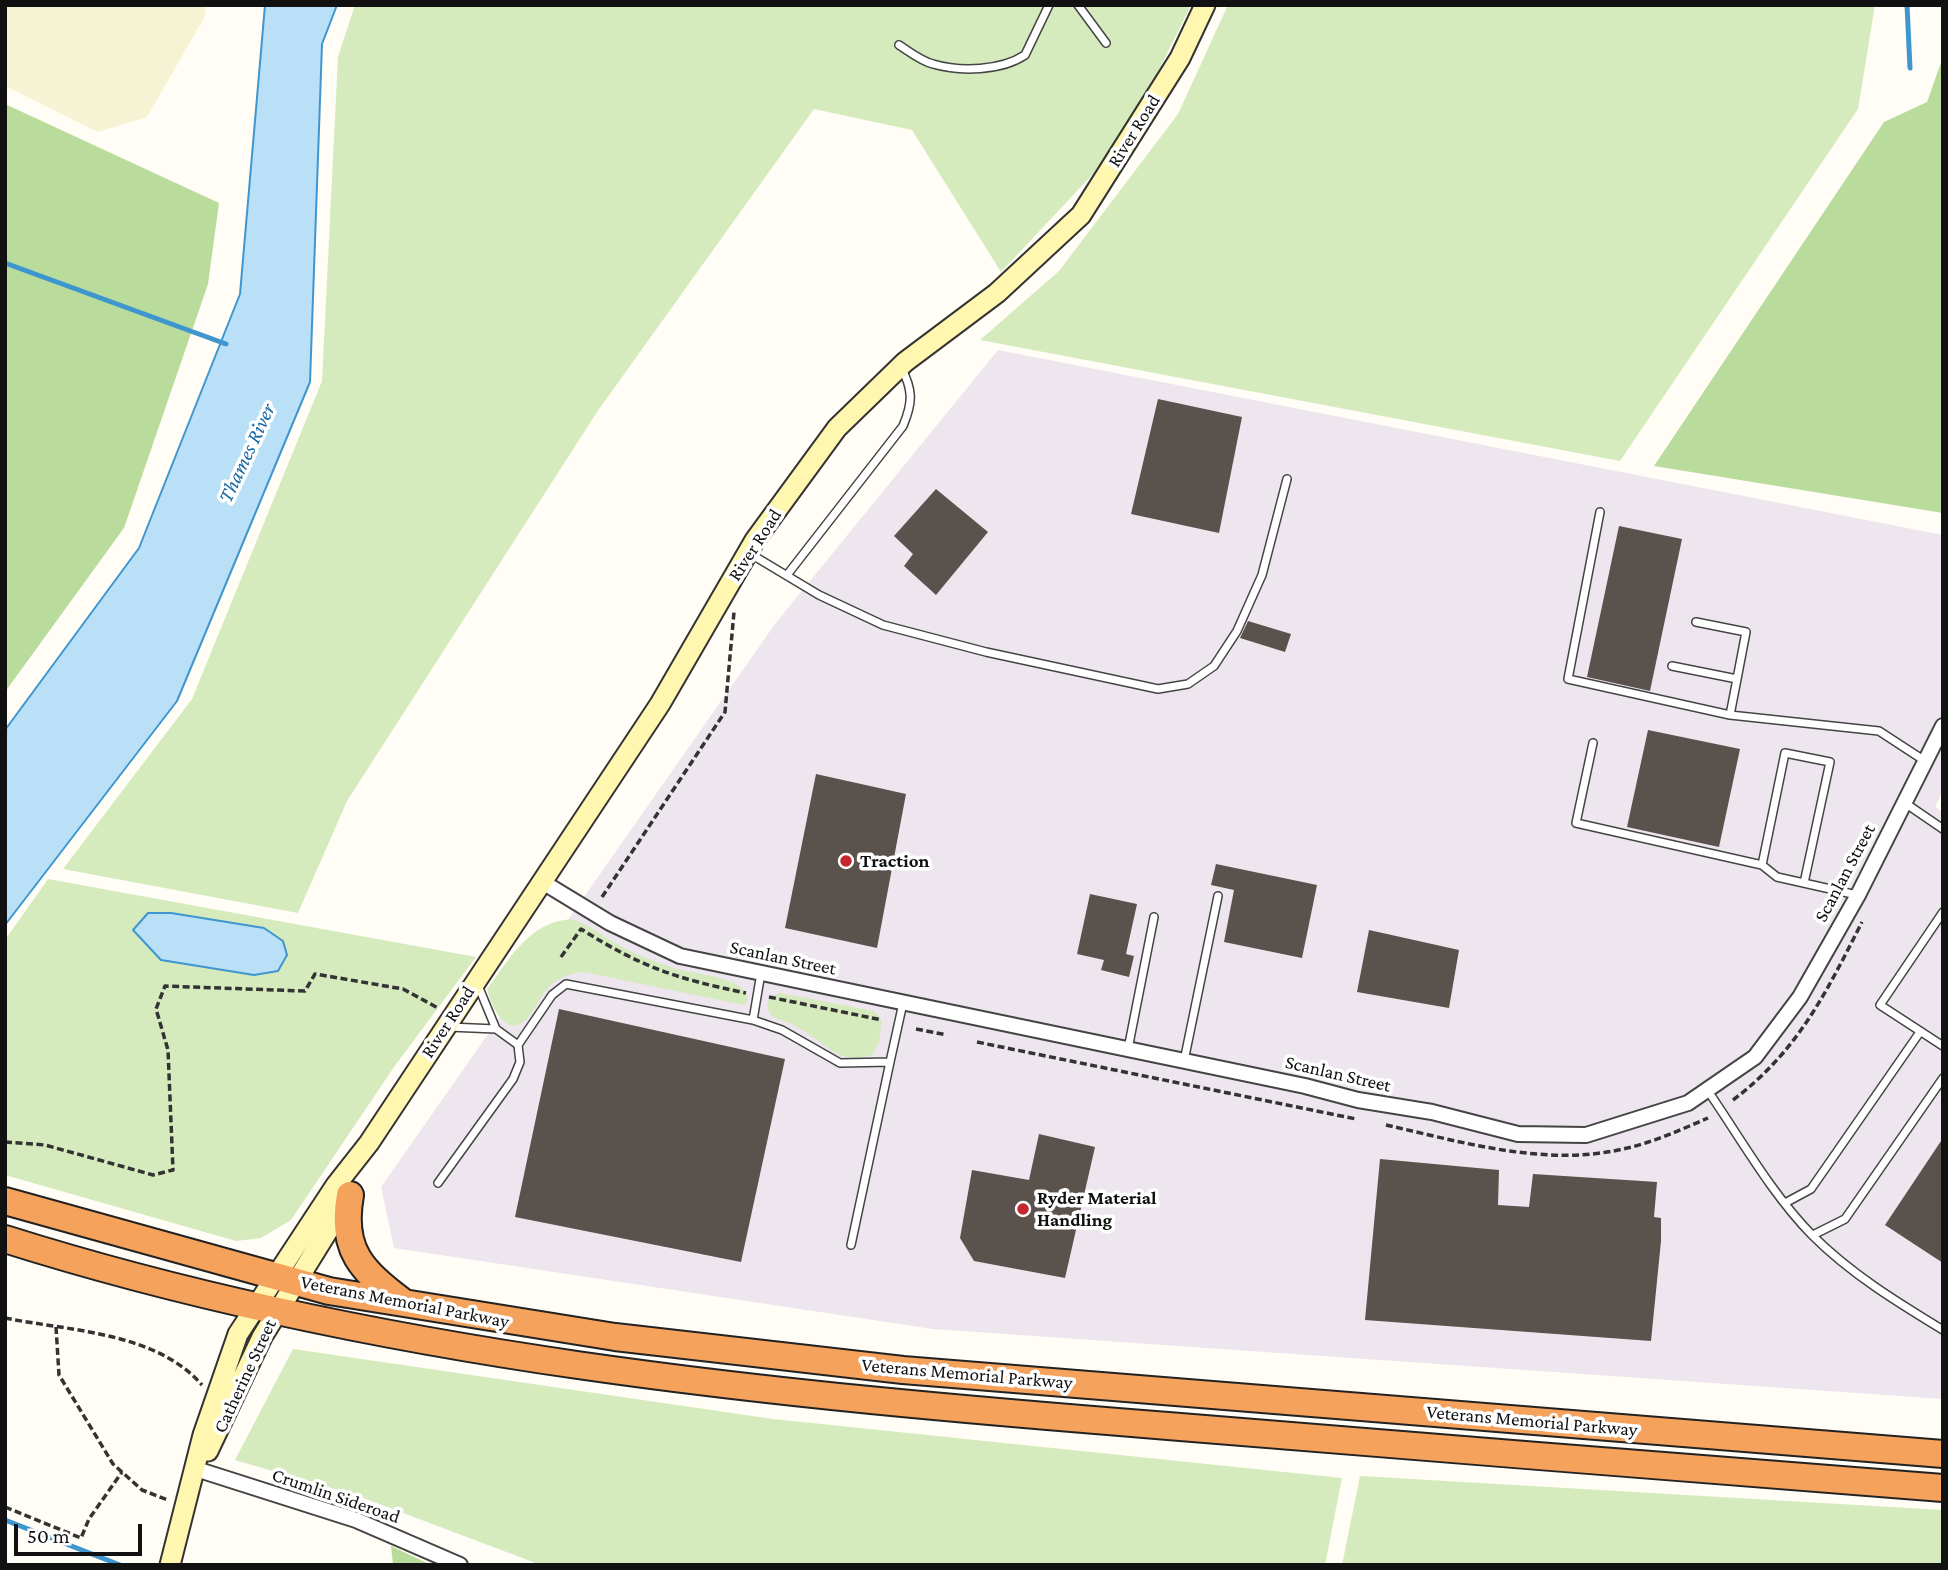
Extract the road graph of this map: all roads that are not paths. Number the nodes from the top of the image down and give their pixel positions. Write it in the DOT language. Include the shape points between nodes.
graph roads {
  1 [pos="1049,5"];
  2 [pos="1078,5"];
  3 [pos="1205,5"];
  4 [pos="1106,43"];
  5 [pos="899,45"];
  6 [pos="900,366"];
  7 [pos="1287,479"];
  8 [pos="1600,512"];
  9 [pos="748,552"];
  10 [pos="787,575"];
  11 [pos="1696,622"];
  12 [pos="1672,666"];
  13 [pos="1737,679"];
  14 [pos="1730,715"];
  15 [pos="1943,726"];
  16 [pos="1593,743"];
  17 [pos="1926,761"];
  18 [pos="1904,803"];
  19 [pos="1943,829"];
  20 [pos="1762,865"];
  21 [pos="541,881"];
  22 [pos="1804,883"];
  23 [pos="1858,895"];
  24 [pos="1218,896"];
  25 [pos="1943,912"];
  26 [pos="1154,917"];
  27 [pos="761,973"];
  28 [pos="476,980"];
  29 [pos="903,1002"];
  30 [pos="753,1020"];
  31 [pos="448,1021"];
  32 [pos="496,1029"];
  33 [pos="1920,1032"];
  34 [pos="517,1045"];
  35 [pos="1943,1046"];
  36 [pos="1128,1049"];
  37 [pos="1184,1061"];
  38 [pos="890,1062"];
  39 [pos="1943,1078"];
  40 [pos="1708,1091"];
  41 [pos="369,1143"];
  42 [pos="438,1182"];
  43 [pos="350,1195"];
  44 [pos="5,1201"];
  45 [pos="1785,1203"];
  46 [pos="1813,1235"];
  47 [pos="5,1239"];
  48 [pos="851,1245"];
  49 [pos="284,1279"];
  50 [pos="407,1305"];
  51 [pos="265,1309"];
  52 [pos="1943,1330"];
  53 [pos="1943,1454"];
  54 [pos="197,1469"];
  55 [pos="1943,1488"];
  56 [pos="170,1565"];
  57 [pos="460,1565"];
  1 -- 5 [label="lane" via="1025,55 1002,64 969,69 932,64"];
  2 -- 4 [label="lane"];
  3 -- 6 [label="street, River Road" via="1180,58 1081,215 997,293"];
  6 -- 9 [label="street, River Road" via="837,428"];
  6 -- 10 [label="lane" via="911,386 912,404 902,426"];
  7 -- 10 [label="lane" via="1262,575 1237,631 1214,666 1188,684 1158,689 883,625"];
  8 -- 14 [label="lane" via="1567,679"];
  9 -- 10 [label="lane"];
  9 -- 21 [label="street, River Road" via="660,704"];
  11 -- 13 [label="lane" via="1746,632"];
  12 -- 13 [label="lane"];
  13 -- 14 [label="lane"];
  14 -- 17 [label="lane" via="1879,731"];
  15 -- 17 [label="street, Scanlan Street"];
  16 -- 20 [label="lane" via="1576,823"];
  17 -- 18 [label="street, Scanlan Street"];
  18 -- 19 [label="lane"];
  18 -- 23 [label="street, Scanlan Street"];
  20 -- 22 [label="lane" via="1777,877"];
  20 -- 22 [label="lane" via="1786,753 1830,762"];
  21 -- 27 [label="street, Scanlan Street" via="644,942 680,956"];
  21 -- 28 [label="street, River Road"];
  22 -- 23 [label="lane"];
  23 -- 40 [label="street, Scanlan Street" via="1800,997 1755,1057"];
  24 -- 37 [label="lane"];
  25 -- 33 [label="lane" via="1880,1005"];
  26 -- 36 [label="lane"];
  27 -- 29 [label="street, Scanlan Street"];
  27 -- 30 [label="lane"];
  28 -- 31 [label="street, River Road"];
  28 -- 32 [label="lane"];
  29 -- 36 [label="street, Scanlan Street"];
  29 -- 38 [label="lane"];
  30 -- 34 [label="lane" via="566,984 552,995"];
  30 -- 38 [label="lane" via="782,1030 841,1063"];
  31 -- 32 [label="lane"];
  31 -- 41 [label="street, River Road"];
  32 -- 34 [label="lane"];
  33 -- 35 [label="lane"];
  33 -- 45 [label="lane" via="1811,1189"];
  34 -- 42 [label="lane" via="520,1062 513,1079"];
  36 -- 37 [label="street, Scanlan Street"];
  37 -- 40 [label="street, Scanlan Street" via="1518,1134 1586,1135 1642,1120"];
  38 -- 48 [label="lane"];
  39 -- 46 [label="lane" via="1846,1219"];
  40 -- 45 [label="lane"];
  41 -- 43 [label="street, River Road"];
  41 -- 49 [label="street, River Road" via="336,1185"];
  43 -- 49 [label="street, River Road"];
  43 -- 50 [label="highway" via="346,1230 354,1251 368,1274"];
  44 -- 49 [label="highway, Veterans Memorial Parkway"];
  45 -- 46 [label="lane"];
  46 -- 52 [label="lane" via="1873,1287"];
  47 -- 51 [label="highway, Veterans Memorial Parkway"];
  49 -- 50 [label="highway, Veterans Memorial Parkway"];
  49 -- 51 [label="street, River Road"];
  50 -- 53 [label="highway, Veterans Memorial Parkway" via="615,1337 903,1370"];
  51 -- 54 [label="street, Catherine Street" via="215,1440"];
  51 -- 54 [label="street, Catherine Street" via="238,1334"];
  51 -- 55 [label="highway, Veterans Memorial Parkway" via="625,1374 959,1409"];
  54 -- 56 [label="street, Catherine Street"];
  54 -- 57 [label="street, Crumlin Sideroad" via="356,1520"];
}
